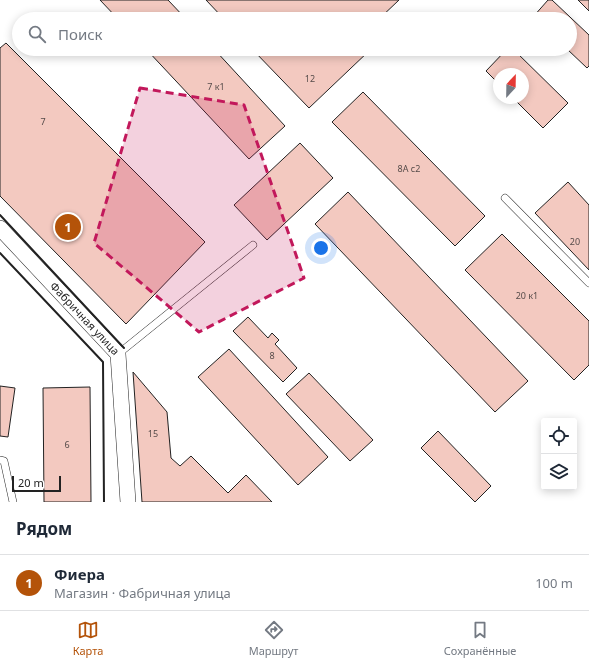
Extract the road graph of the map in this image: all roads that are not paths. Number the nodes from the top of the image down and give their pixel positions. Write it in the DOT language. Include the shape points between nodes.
graph roads {
  1 [pos="505,198"];
  2 [pos="0,228"];
  3 [pos="253,245"];
  4 [pos="589,283"];
  5 [pos="122,357"];
  6 [pos="0,460"];
  7 [pos="13,502"];
  8 [pos="128,502"];
  1 -- 4 [label="lane"];
  2 -- 5 [label="street, Фабричная улица"];
  3 -- 5 [label="lane"];
  5 -- 8 [label="street, Фабричная улица"];
  6 -- 7 [label="lane" via="4,461"];
}
